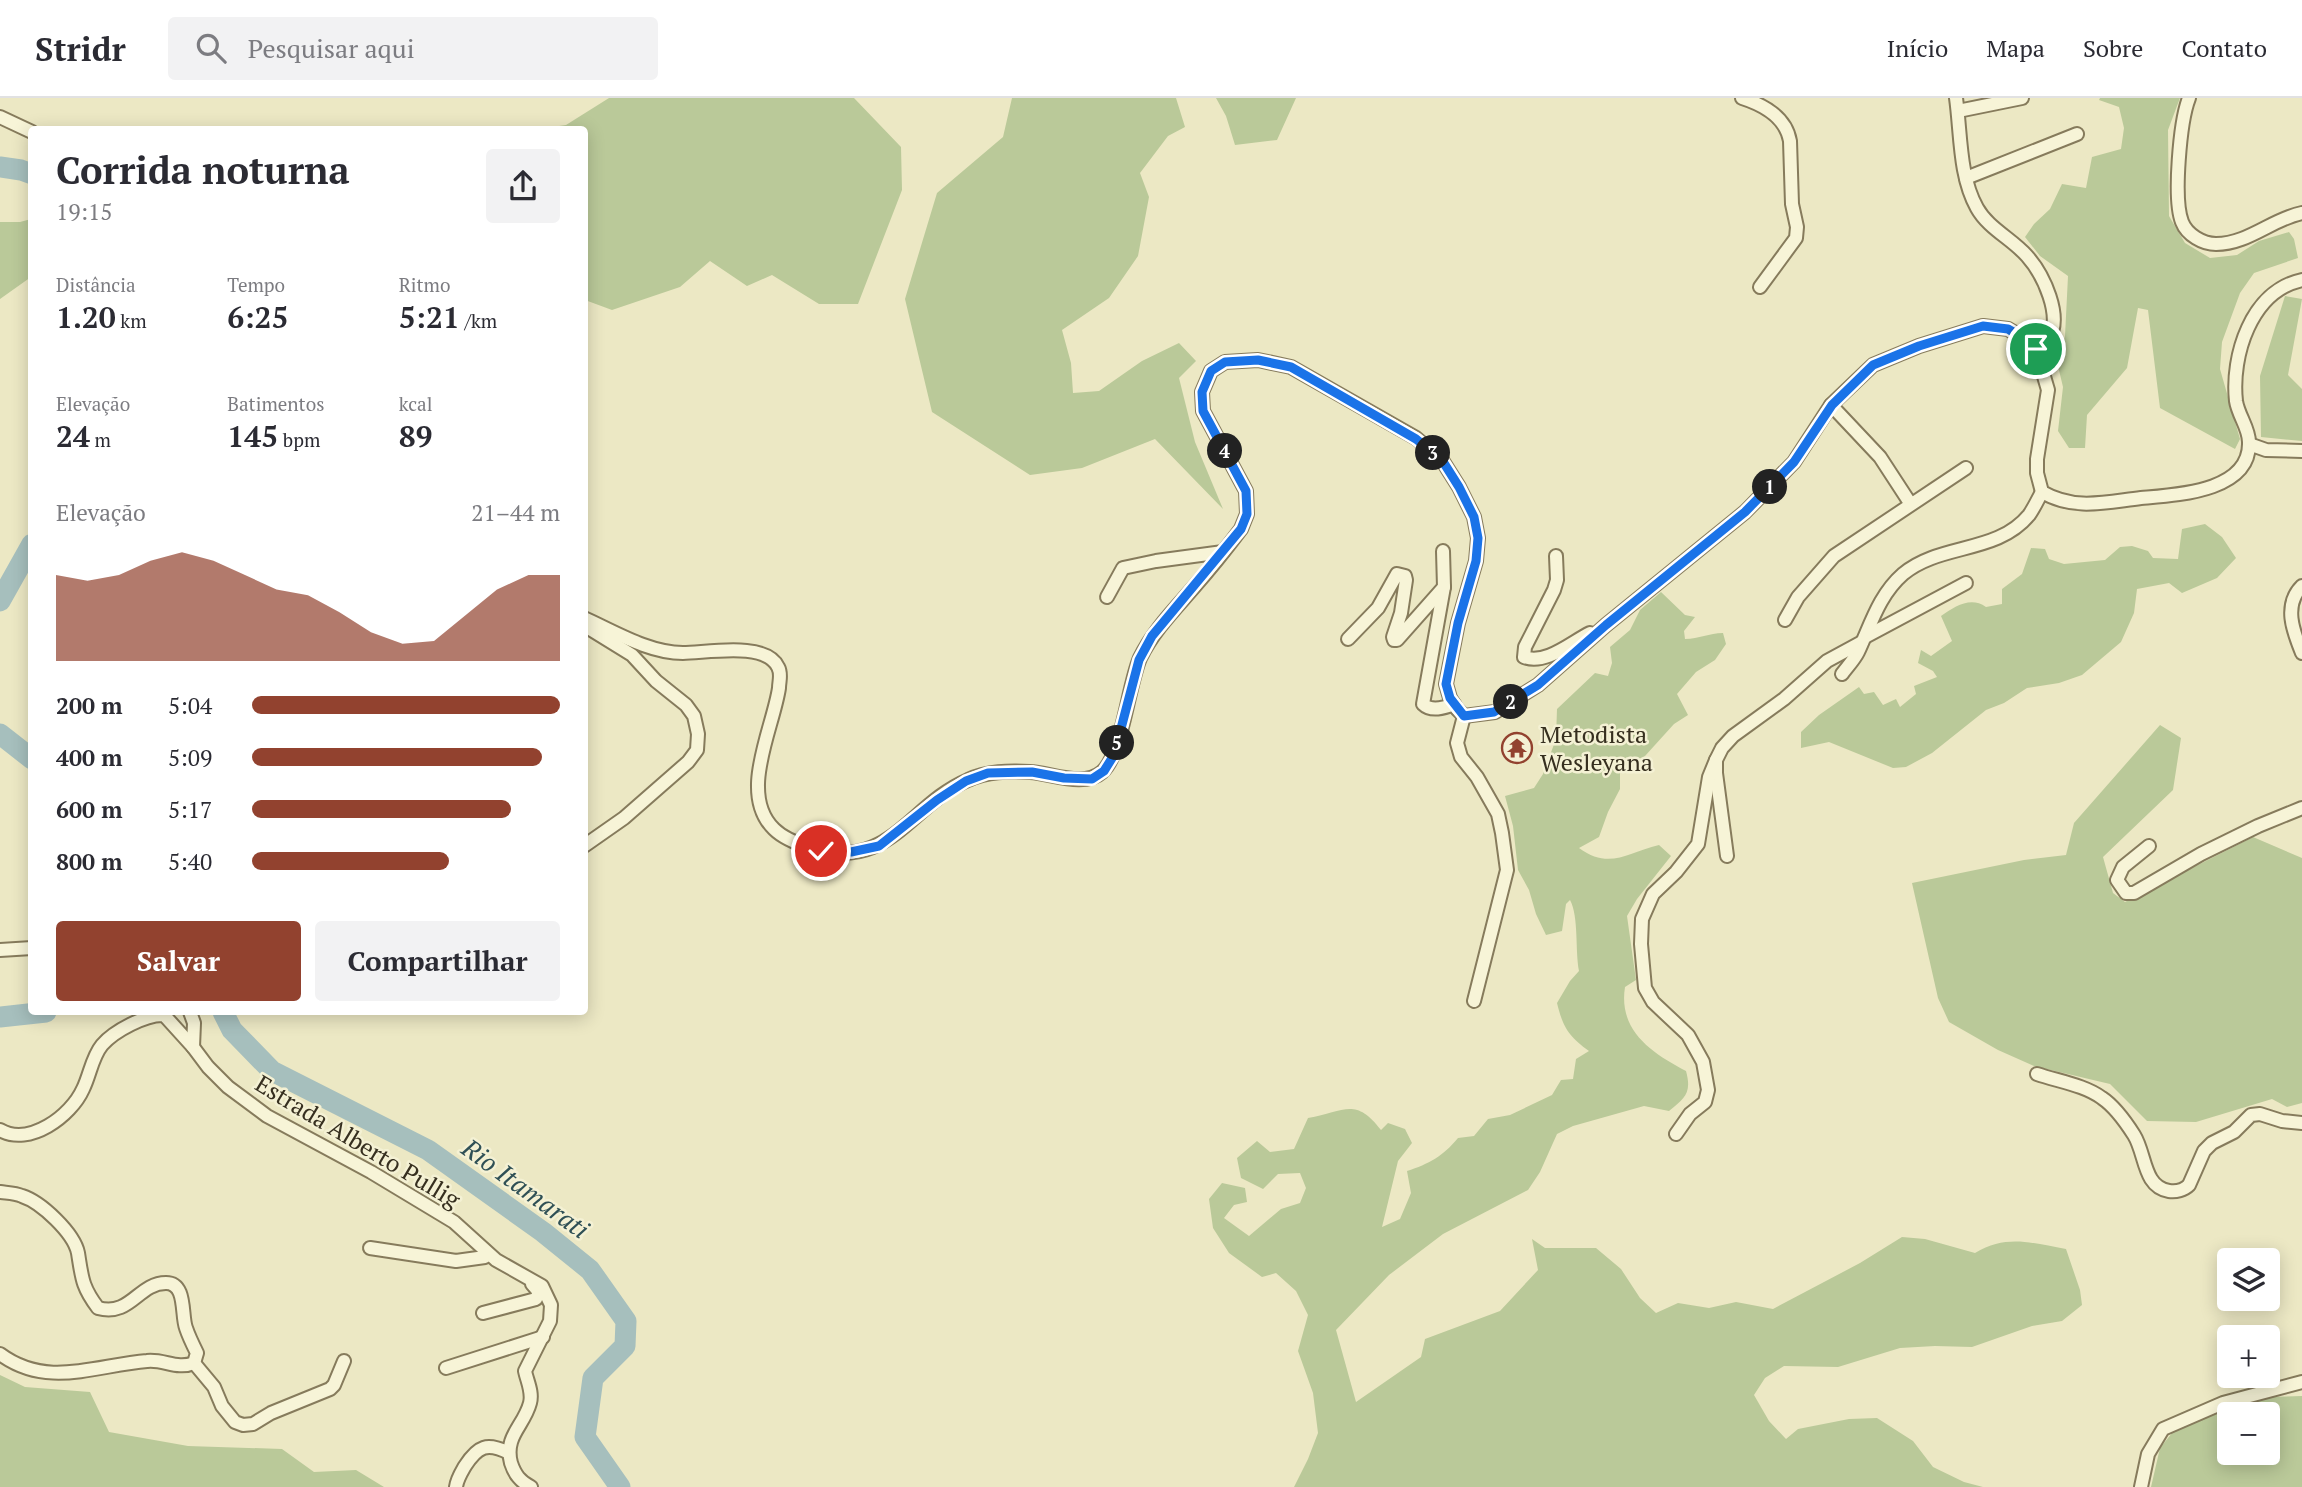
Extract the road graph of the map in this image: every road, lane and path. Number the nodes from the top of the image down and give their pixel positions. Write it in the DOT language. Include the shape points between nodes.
graph roads {
  1 [pos="1742,98"];
  2 [pos="2022,98"];
  3 [pos="2189,98"];
  4 [pos="1957,104"];
  5 [pos="0,117"];
  6 [pos="28,130"];
  7 [pos="2077,134"];
  8 [pos="1966,178"];
  9 [pos="2302,212"];
  10 [pos="2302,280"];
  11 [pos="1760,287"];
  12 [pos="2036,349"];
  13 [pos="1832,405"];
  14 [pos="2249,444"];
  15 [pos="2302,451"];
  16 [pos="1966,468"];
  17 [pos="2042,492"];
  18 [pos="1910,503"];
  19 [pos="1443,551"];
  20 [pos="1223,552"];
  21 [pos="1556,556"];
  22 [pos="1966,583"];
  23 [pos="2302,586"];
  24 [pos="1444,587"];
  25 [pos="1107,597"];
  26 [pos="588,620"];
  27 [pos="1785,620"];
  28 [pos="1606,625"];
  29 [pos="588,628"];
  30 [pos="1348,639"];
  31 [pos="1863,640"];
  32 [pos="2302,653"];
  33 [pos="1842,674"];
  34 [pos="1454,704"];
  35 [pos="1464,716"];
  36 [pos="1716,760"];
  37 [pos="2300,806"];
  38 [pos="588,843"];
  39 [pos="2149,846"];
  40 [pos="1727,856"];
  41 [pos="28,948"];
  42 [pos="0,950"];
  43 [pos="1474,1001"];
  44 [pos="149,1015"];
  45 [pos="163,1015"];
  46 [pos="191,1015"];
  47 [pos="193,1046"];
  48 [pos="2037,1074"];
  49 [pos="2302,1123"];
  50 [pos="0,1130"];
  51 [pos="1676,1134"];
  52 [pos="0,1192"];
  53 [pos="454,1222"];
  54 [pos="370,1248"];
  55 [pos="485,1257"];
  56 [pos="483,1313"];
  57 [pos="543,1337"];
  58 [pos="0,1354"];
  59 [pos="344,1361"];
  60 [pos="194,1363"];
  61 [pos="446,1368"];
  62 [pos="2302,1382"];
  63 [pos="509,1453"];
  64 [pos="456,1487"];
  65 [pos="531,1487"];
  66 [pos="2141,1487"];
  1 -- 11 [label="street" via="1780,118 1790,141 1796,238"];
  2 -- 4 [label="street"];
  3 -- 9 [label="street" via="2178,158 2182,222 2194,238 2214,244 2238,241"];
  4 -- 8 [label="street"];
  5 -- 6 [label="street"];
  7 -- 8 [label="street"];
  8 -- 12 [label="street" via="1977,208 2028,257 2041,277 2053,317 2047,342"];
  10 -- 14 [label="street" via="2275,291 2251,322 2235,387"];
  12 -- 13 [label="street" via="2008,329 1983,326 1873,365"];
  12 -- 17 [label="street" via="2048,390 2037,459"];
  13 -- 18 [label="street" via="1880,457"];
  13 -- 28 [label="street" via="1794,462 1745,512"];
  14 -- 15 [label="street" via="2266,450"];
  14 -- 17 [label="street" via="2242,466 2227,481 2210,488 2074,505"];
  16 -- 18 [label="street"];
  17 -- 31 [label="street" via="2028,515 1996,540 1951,551 1906,572 1888,588"];
  18 -- 27 [label="street" via="1834,556 1798,597"];
  19 -- 24 [label="street"];
  20 -- 25 [label="street" via="1123,568"];
  20 -- 26 [label="street" via="1152,636 1135,672 1114,755 1104,771 1092,779 1032,772 988,773 937,800 879,846 851,852 821,851 793,842 773,829 763,813 757,796 758,775 778,695 777,663 764,655 737,650 663,652"];
  20 -- 34 [label="street" via="1247,514 1246,491 1203,411 1202,392 1211,371 1225,362 1258,360 1291,367 1416,439 1442,460 1459,487 1474,517 1478,538 1446,684"];
  21 -- 28 [label="street" via="1554,590 1524,657 1536,660 1553,654"];
  22 -- 31 [label="street"];
  23 -- 32 [label="street" via="2290,609"];
  24 -- 30 [label="street" via="1394,640 1406,580 1397,574 1378,608"];
  24 -- 34 [label="street" via="1422,700 1430,708"];
  28 -- 35 [label="street" via="1538,685 1494,712"];
  29 -- 38 [label="street" via="632,655 686,705 698,734 697,750 688,762"];
  31 -- 33 [label="street"];
  31 -- 36 [label="street" via="1827,661 1733,736"];
  34 -- 35 [label="street"];
  35 -- 43 [label="street" via="1457,743 1497,814 1507,870"];
  36 -- 40 [label="street"];
  36 -- 51 [label="street" via="1698,844 1653,894 1642,919 1646,988 1653,1002 1688,1035 1703,1062 1708,1090 1705,1102"];
  37 -- 39 [label="street" via="2134,893 2126,893 2117,880 2123,867"];
  41 -- 42 [label="street"];
  44 -- 50 [label="street, Estrada Alberto Pullig" via="103,1044 69,1111 27,1134 8,1135"];
  45 -- 47 [label="street, Estrada Alberto Pullig"];
  46 -- 47 [label="street"];
  47 -- 53 [label="street, Estrada Alberto Pullig" via="228,1087 267,1116"];
  48 -- 49 [label="street" via="2103,1098 2134,1136 2150,1180 2171,1192 2189,1185 2211,1143 2234,1132 2251,1115"];
  52 -- 60 [label="street" via="22,1196 62,1226 75,1246 87,1294 98,1308 117,1310 155,1286 174,1285 181,1293 186,1327 197,1353"];
  53 -- 55 [label="street"];
  53 -- 57 [label="street, Estrada Alberto Pullig" via="496,1259 542,1286 551,1305"];
  54 -- 55 [label="street" via="457,1261"];
  55 -- 56 [label="street" via="534,1286 539,1296"];
  57 -- 61 [label="street"];
  57 -- 63 [label="street, Estrada Alberto Pullig" via="525,1371 530,1404 509,1443"];
  58 -- 60 [label="street" via="16,1366 72,1373 151,1360 177,1366"];
  59 -- 60 [label="street" via="330,1389 243,1425 222,1406 214,1387"];
  62 -- 66 [label="street" via="2223,1403 2163,1429 2148,1454"];
  63 -- 64 [label="street" via="496,1447 475,1452"];
  63 -- 65 [label="street" via="515,1475"];
}
